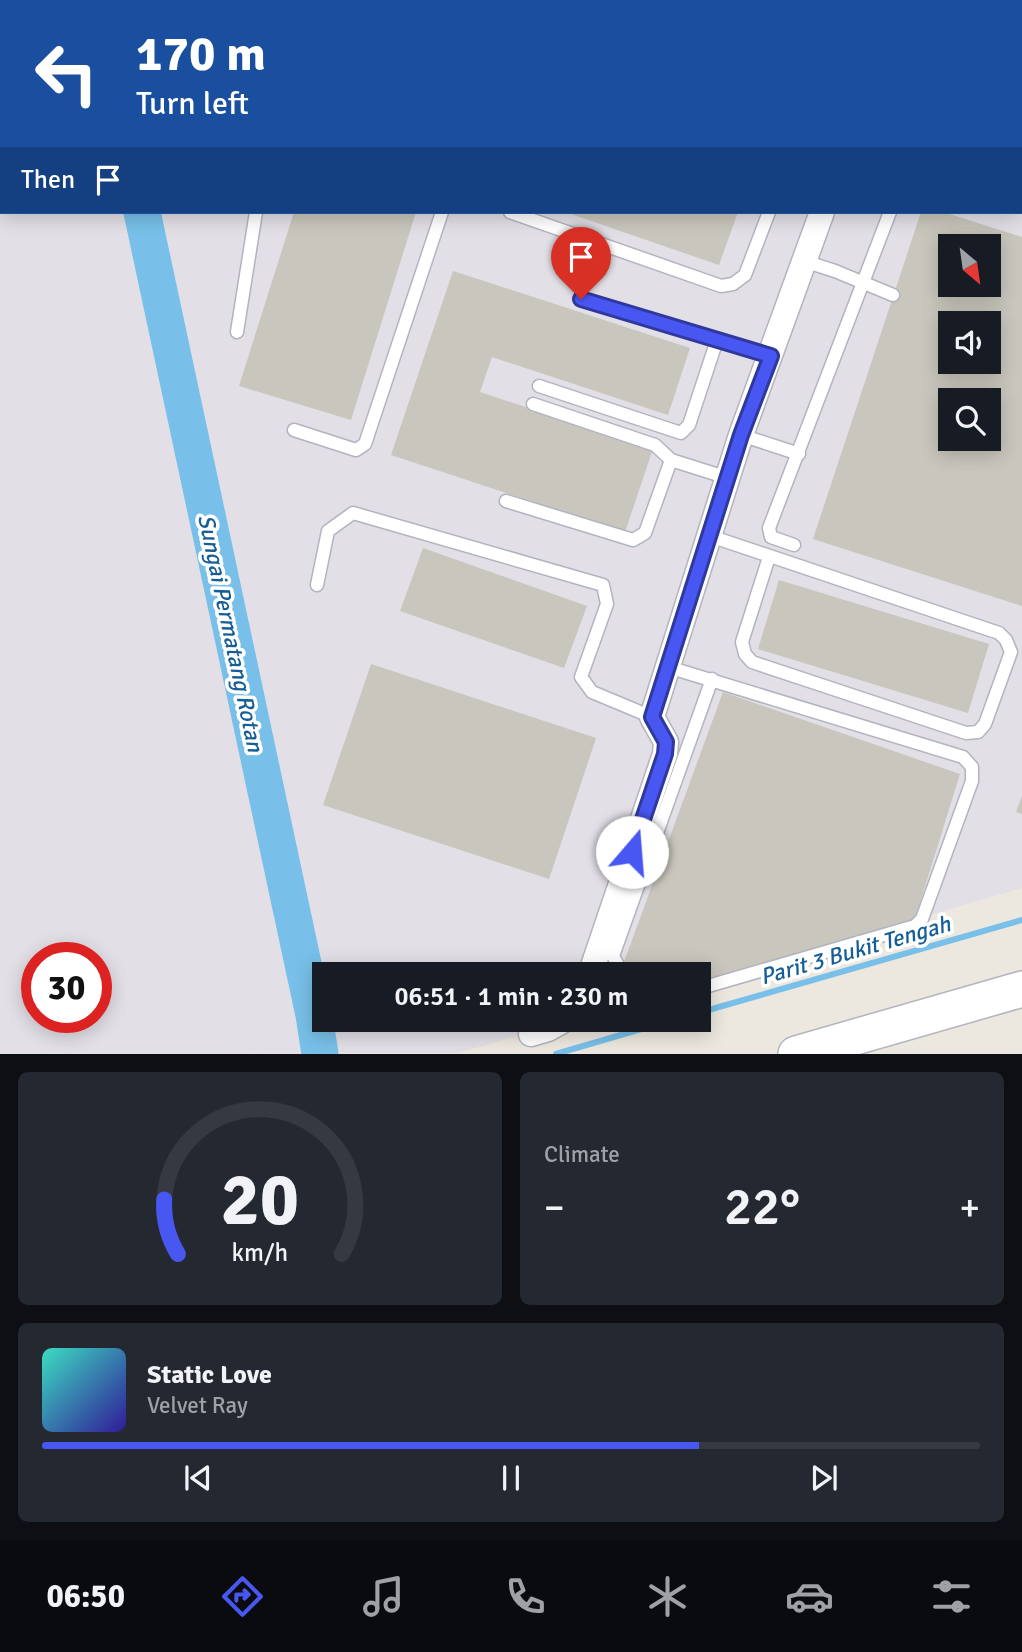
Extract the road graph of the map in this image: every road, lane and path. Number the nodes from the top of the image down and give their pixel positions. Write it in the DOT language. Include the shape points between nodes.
graph roads {
  1 [pos="257,214"];
  2 [pos="441,214"];
  3 [pos="516,214"];
  4 [pos="768,214"];
  5 [pos="821,214"];
  6 [pos="889,214"];
  7 [pos="804,261"];
  8 [pos="863,284"];
  9 [pos="893,295"];
  10 [pos="581,299"];
  11 [pos="237,332"];
  12 [pos="717,341"];
  13 [pos="771,356"];
  14 [pos="539,386"];
  15 [pos="533,404"];
  16 [pos="294,430"];
  17 [pos="741,435"];
  18 [pos="799,454"];
  19 [pos="671,460"];
  20 [pos="728,478"];
  21 [pos="506,501"];
  22 [pos="710,536"];
  23 [pos="794,545"];
  24 [pos="769,557"];
  25 [pos="317,585"];
  26 [pos="668,667"];
  27 [pos="712,679"];
  28 [pos="652,717"];
  29 [pos="594,962"];
  30 [pos="616,962"];
  31 [pos="711,985"];
  32 [pos="1022,989"];
  33 [pos="537,1032"];
  34 [pos="530,1034"];
  35 [pos="796,1054"];
  1 -- 11 [label="lane"];
  2 -- 16 [label="lane" via="365,444 356,450"];
  3 -- 4 [label="lane" via="721,286 745,275"];
  5 -- 7 [label="street"];
  6 -- 8 [label="lane"];
  7 -- 8 [label="lane"];
  7 -- 13 [label="street"];
  8 -- 9 [label="lane"];
  8 -- 18 [label="lane"];
  10 -- 12 [label="lane"];
  12 -- 13 [label="lane"];
  12 -- 14 [label="lane" via="689,425 681,433"];
  13 -- 17 [label="street"];
  15 -- 19 [label="lane" via="655,445"];
  17 -- 18 [label="lane"];
  17 -- 20 [label="street"];
  18 -- 23 [label="lane" via="769,528 771,537"];
  19 -- 20 [label="lane"];
  19 -- 21 [label="lane" via="645,533 633,540"];
  20 -- 22 [label="street"];
  22 -- 24 [label="lane"];
  22 -- 26 [label="street"];
  24 -- 24 [label="lane" via="999,633 1010,652 985,724 978,732 966,733 752,662 743,642"];
  25 -- 28 [label="lane" via="328,531 353,513 603,585 607,604 581,677 592,692"];
  26 -- 27 [label="lane"];
  26 -- 28 [label="street"];
  27 -- 30 [label="lane" via="613,956"];
  27 -- 31 [label="lane" via="962,757 972,767 972,781 922,919 915,926"];
  28 -- 29 [label="street" via="666,742 665,754"];
  32 -- 35 [label="street"];
  33 -- 34 [label="street"];
}
